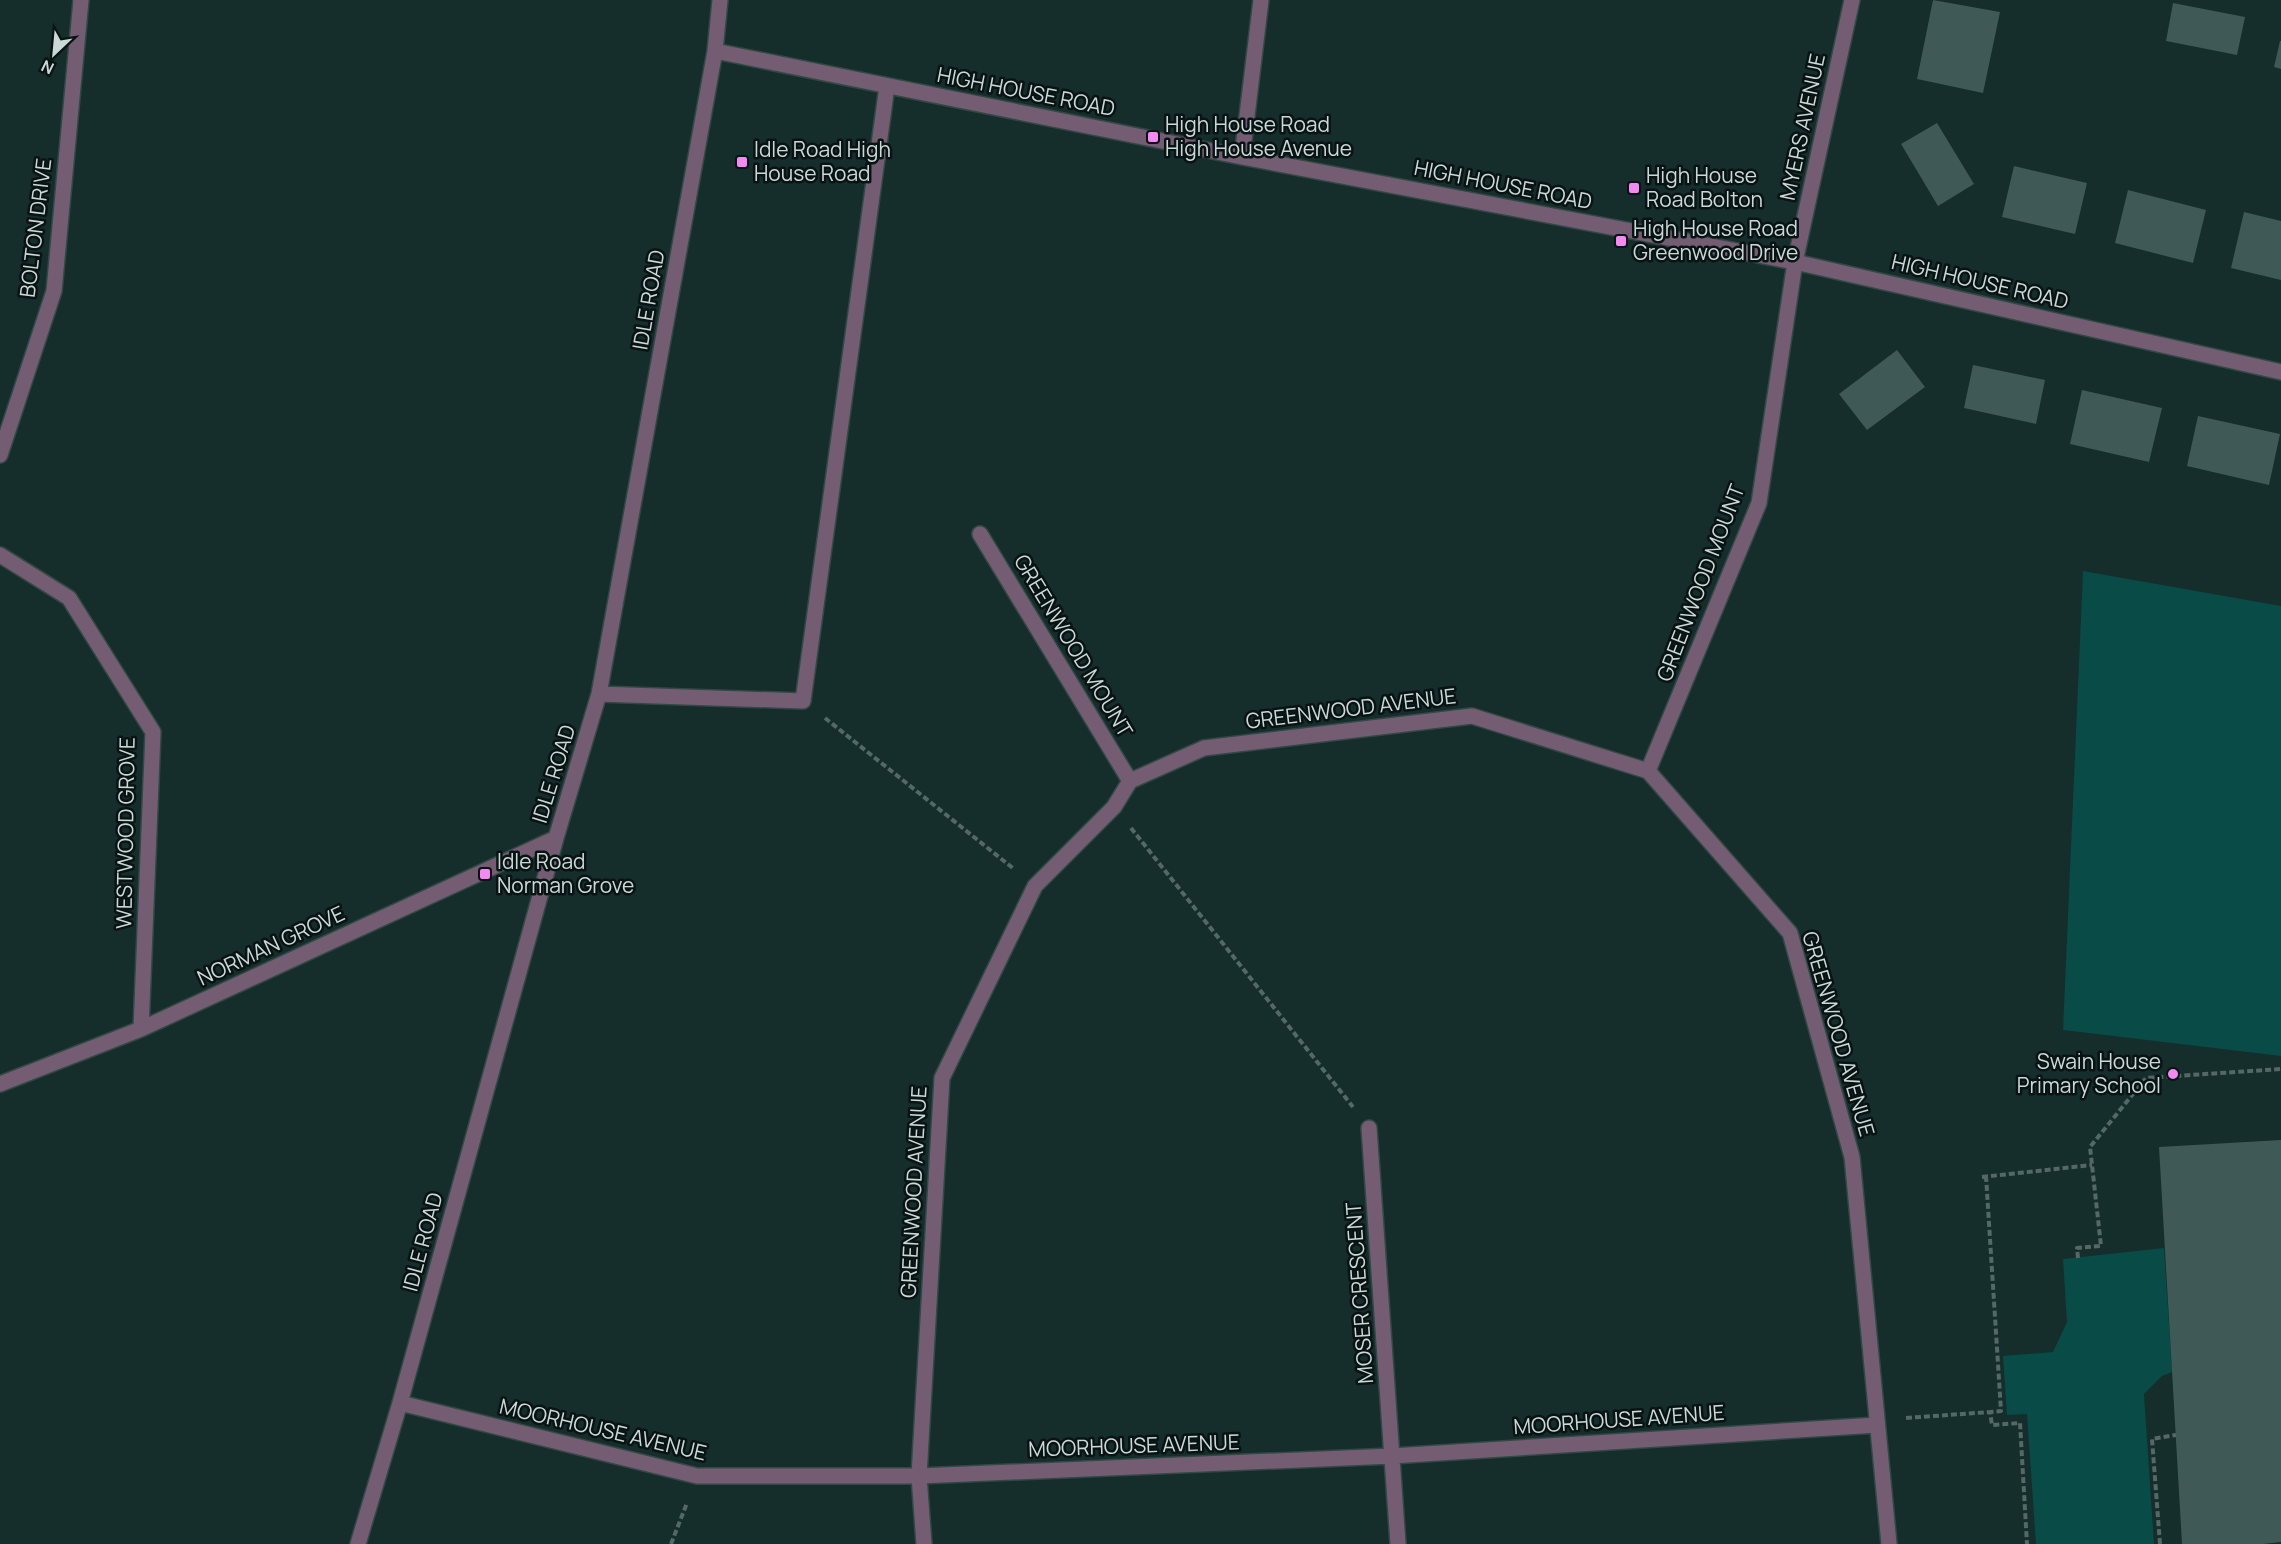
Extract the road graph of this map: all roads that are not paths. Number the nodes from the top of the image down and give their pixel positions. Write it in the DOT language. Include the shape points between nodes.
graph roads {
  1 [pos="81,0"];
  2 [pos="720,0"];
  3 [pos="1261,0"];
  4 [pos="1852,0"];
  5 [pos="715,51"];
  6 [pos="888,86"];
  7 [pos="1242,157"];
  8 [pos="1795,262"];
  9 [pos="2281,372"];
  10 [pos="0,455"];
  11 [pos="980,534"];
  12 [pos="0,555"];
  13 [pos="599,694"];
  14 [pos="1648,771"];
  15 [pos="1130,781"];
  16 [pos="556,838"];
  17 [pos="141,1029"];
  18 [pos="0,1084"];
  19 [pos="1369,1128"];
  20 [pos="400,1403"];
  21 [pos="1877,1425"];
  22 [pos="1392,1456"];
  23 [pos="919,1476"];
  24 [pos="358,1544"];
  25 [pos="924,1544"];
  26 [pos="1398,1544"];
  27 [pos="1888,1544"];
  1 -- 10 [label="street, BOLTON DRIVE" via="54,291"];
  2 -- 5 [label="street, IDLE ROAD"];
  3 -- 7 [label="street"];
  4 -- 8 [label="street, MYERS AVENUE"];
  5 -- 6 [label="street, HIGH HOUSE ROAD"];
  5 -- 13 [label="street, IDLE ROAD"];
  6 -- 7 [label="street, HIGH HOUSE ROAD"];
  6 -- 13 [label="street" via="803,700"];
  7 -- 8 [label="street, HIGH HOUSE ROAD"];
  8 -- 9 [label="street, HIGH HOUSE ROAD"];
  8 -- 14 [label="street, GREENWOOD MOUNT" via="1759,503"];
  11 -- 15 [label="street, GREENWOOD MOUNT"];
  12 -- 17 [label="street, WESTWOOD GROVE" via="69,598 153,732"];
  13 -- 16 [label="street, IDLE ROAD"];
  14 -- 15 [label="street, GREENWOOD AVENUE" via="1472,716 1204,748"];
  14 -- 21 [label="street, GREENWOOD AVENUE" via="1790,933 1852,1157"];
  15 -- 23 [label="street, GREENWOOD AVENUE" via="1114,807 1035,886 942,1078"];
  16 -- 17 [label="street, NORMAN GROVE"];
  16 -- 20 [label="street, IDLE ROAD"];
  17 -- 18 [label="street, NORMAN GROVE"];
  19 -- 22 [label="street, MOSER CRESCENT"];
  20 -- 23 [label="street, MOORHOUSE AVENUE" via="697,1476"];
  20 -- 24 [label="street, IDLE ROAD"];
  21 -- 22 [label="street, MOORHOUSE AVENUE"];
  21 -- 27 [label="street, GREENWOOD AVENUE"];
  22 -- 23 [label="street, MOORHOUSE AVENUE"];
  22 -- 26 [label="street, MOSER CRESCENT"];
  23 -- 25 [label="street, GREENWOOD AVENUE"];
}
